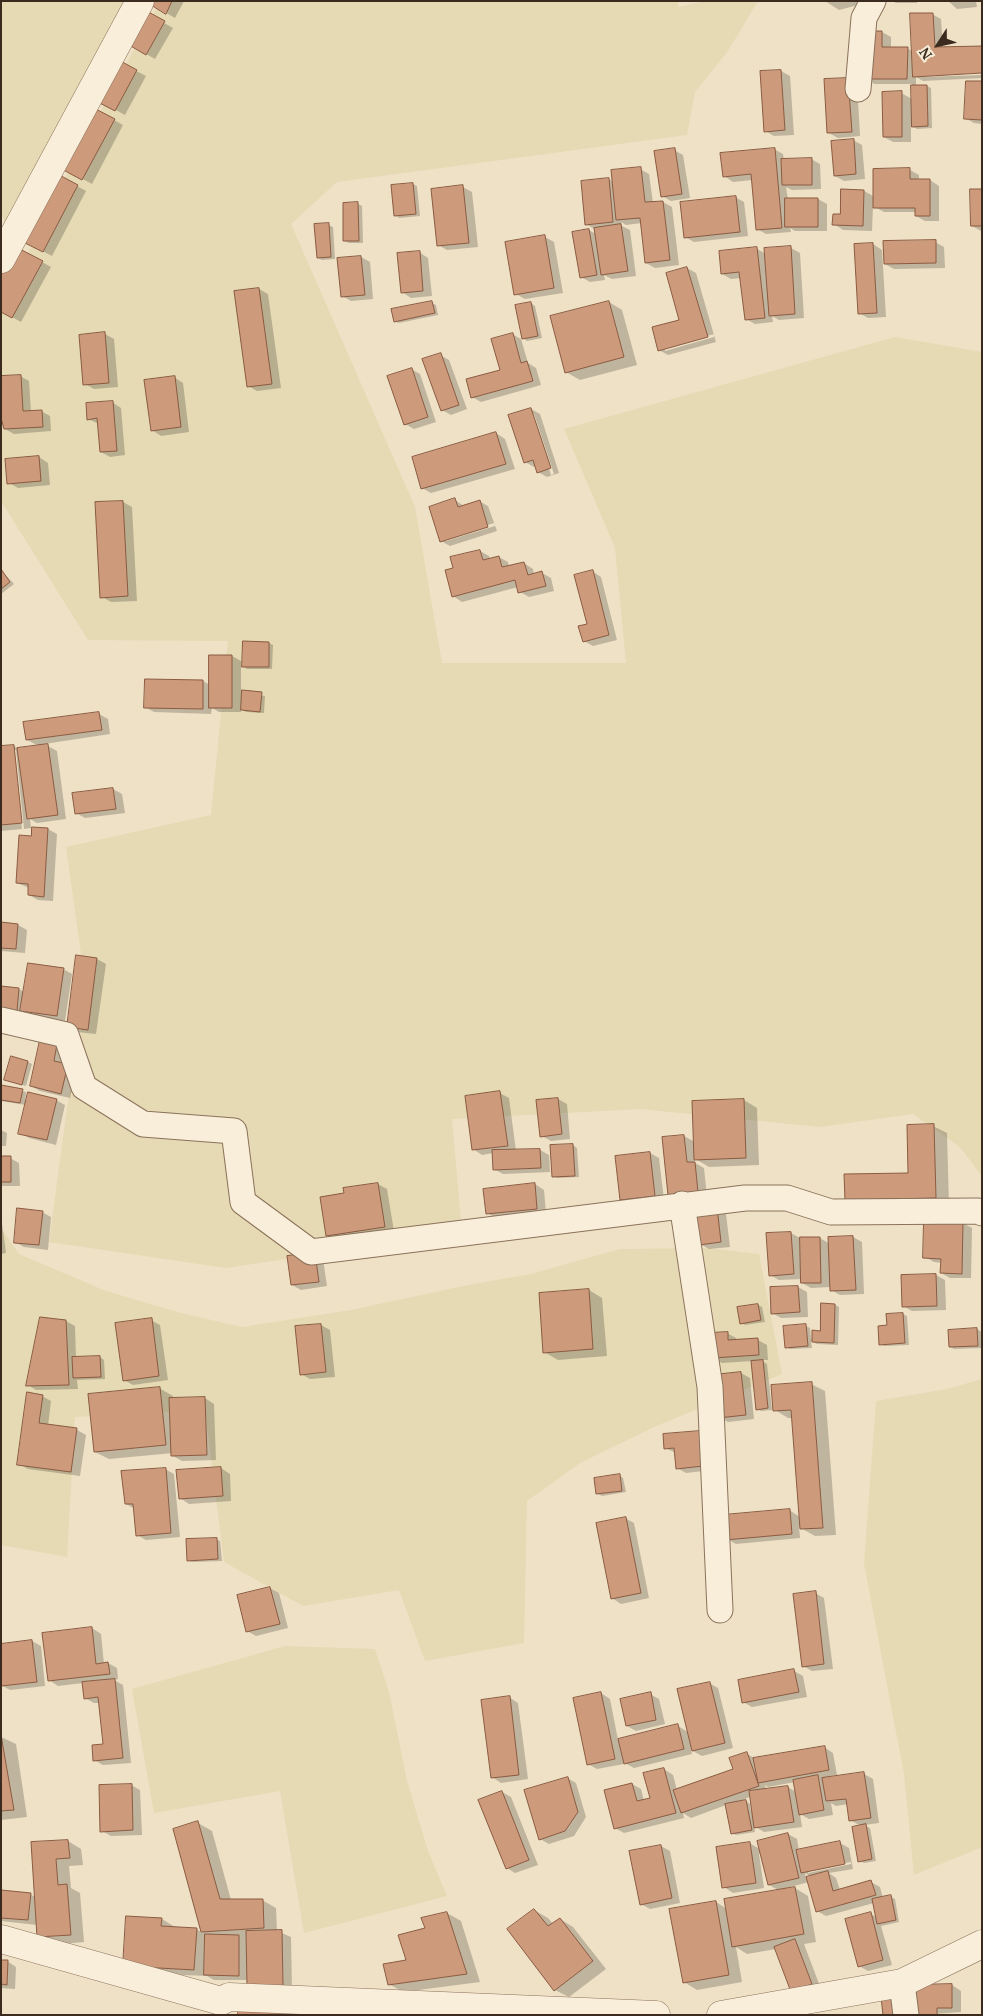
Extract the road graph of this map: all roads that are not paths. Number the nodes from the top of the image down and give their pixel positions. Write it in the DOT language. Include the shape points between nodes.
graph roads {
  1 [pos="140,1"];
  2 [pos="873,1"];
  3 [pos="858,89"];
  4 [pos="1,259"];
  5 [pos="1,1020"];
  6 [pos="682,1204"];
  7 [pos="982,1213"];
  8 [pos="720,1610"];
  9 [pos="1,1939"];
  10 [pos="982,1944"];
  11 [pos="902,1983"];
  12 [pos="227,2006"];
  13 [pos="656,2015"];
  14 [pos="720,2015"];
  15 [pos="906,2015"];
  1 -- 4 [label="street"];
  2 -- 3 [label="street" via="864,18"];
  5 -- 6 [label="street" via="66,1035 84,1087 142,1124 234,1131 243,1202 311,1252"];
  6 -- 7 [label="street" via="787,1198 831,1212"];
  6 -- 8 [label="street" via="710,1388"];
  9 -- 12 [label="street" via="221,2001"];
  10 -- 11 [label="street"];
  11 -- 14 [label="street"];
  11 -- 15 [label="street"];
  12 -- 13 [label="street"];
}
